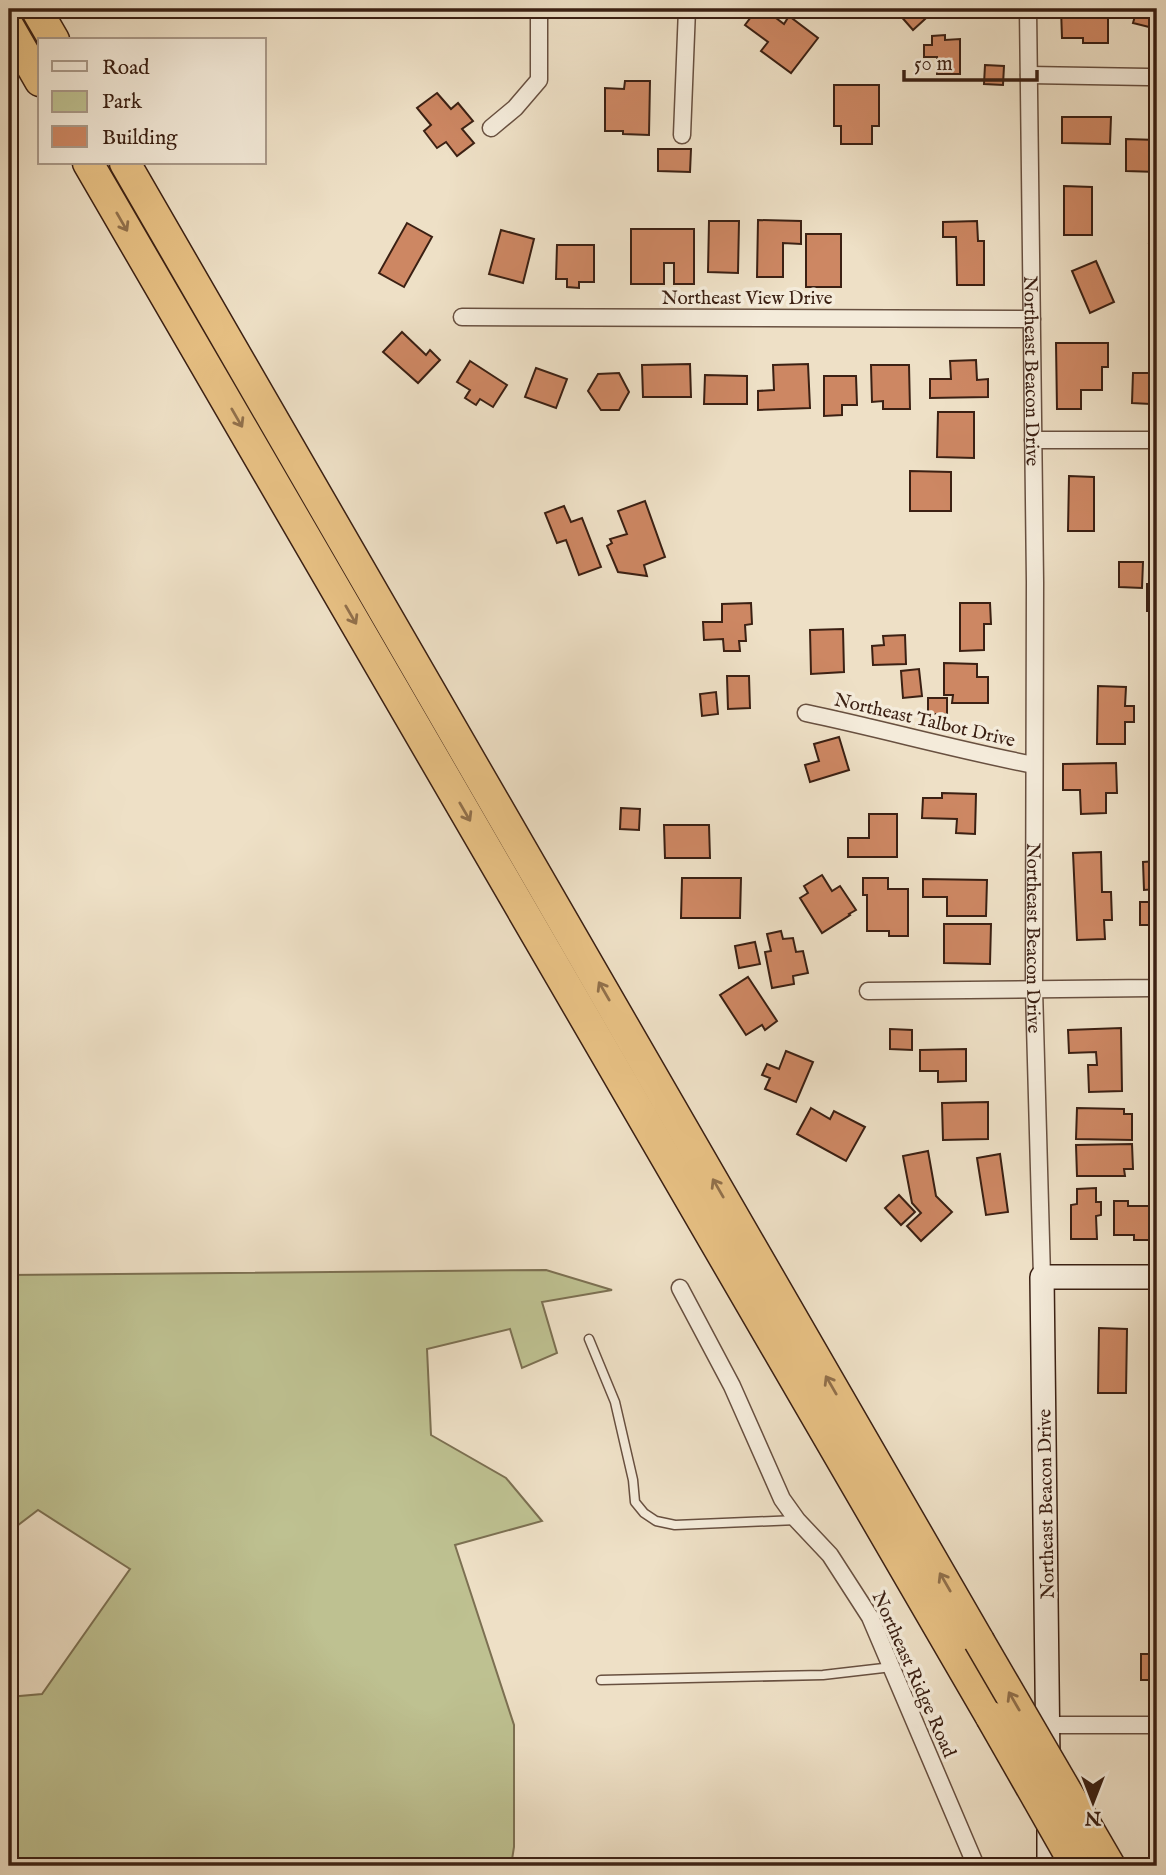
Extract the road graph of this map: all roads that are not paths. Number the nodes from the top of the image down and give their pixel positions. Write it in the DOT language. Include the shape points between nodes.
graph roads {
  1 [pos="36,9"];
  2 [pos="542,9"];
  3 [pos="687,9"];
  4 [pos="1028,9"];
  5 [pos="9,27"];
  6 [pos="53,38"];
  7 [pos="1029,75"];
  8 [pos="1148,77"];
  9 [pos="38,78"];
  10 [pos="491,128"];
  11 [pos="682,135"];
  12 [pos="89,164"];
  13 [pos="126,164"];
  14 [pos="461,317"];
  15 [pos="1032,319"];
  16 [pos="1033,440"];
  17 [pos="1157,440"];
  18 [pos="806,713"];
  19 [pos="1034,765"];
  20 [pos="1157,986"];
  21 [pos="1034,989"];
  22 [pos="868,991"];
  23 [pos="1042,1277"];
  24 [pos="1157,1277"];
  25 [pos="680,1288"];
  26 [pos="589,1339"];
  27 [pos="797,1520"];
  28 [pos="892,1667"];
  29 [pos="601,1680"];
  30 [pos="1048,1725"];
  31 [pos="1157,1725"];
  32 [pos="976,1866"];
  33 [pos="1049,1866"];
  34 [pos="1076,1866"];
  35 [pos="1110,1866"];
  1 -- 6 [label="highway"];
  2 -- 10 [label="street" via="539,80"];
  3 -- 11 [label="street"];
  4 -- 7 [label="street, Northeast Beacon Drive"];
  5 -- 9 [label="highway"];
  7 -- 8 [label="street"];
  7 -- 15 [label="street, Northeast Beacon Drive"];
  12 -- 34 [label="highway, one-way, bridge"];
  35 -- 13 [label="highway, one-way, bridge"];
  14 -- 15 [label="street, Northeast View Drive"];
  15 -- 16 [label="street, Northeast Beacon Drive"];
  16 -- 17 [label="street"];
  16 -- 19 [label="street, Northeast Beacon Drive"];
  18 -- 19 [label="street, Northeast Talbot Drive"];
  19 -- 21 [label="street, Northeast Beacon Drive"];
  20 -- 21 [label="street"];
  21 -- 22 [label="street"];
  21 -- 23 [label="street, Northeast Beacon Drive"];
  23 -- 24 [label="street"];
  23 -- 30 [label="street, Northeast Beacon Drive"];
  25 -- 27 [label="street, Northeast Ridge Road" via="732,1386 782,1499"];
  26 -- 27 [label="lane" via="615,1402 635,1502 644,1513 675,1525"];
  27 -- 28 [label="street, Northeast Ridge Road" via="846,1578"];
  28 -- 29 [label="lane" via="823,1675"];
  28 -- 32 [label="street, Northeast Ridge Road"];
  30 -- 31 [label="street"];
  30 -- 33 [label="street, Northeast Beacon Drive"];
}
